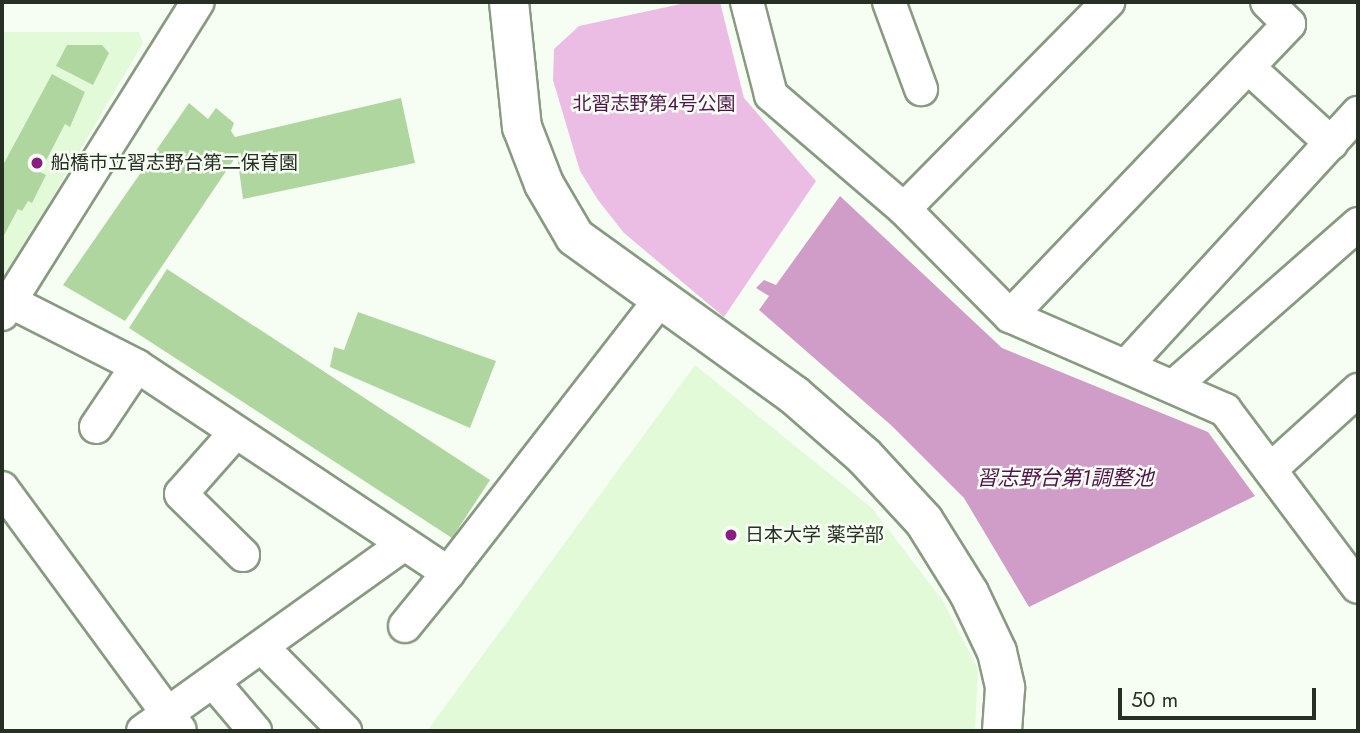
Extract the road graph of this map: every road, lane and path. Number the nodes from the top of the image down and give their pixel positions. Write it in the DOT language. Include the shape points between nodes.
graph roads {
  1 [pos="198,2"];
  2 [pos="509,2"];
  3 [pos="747,2"];
  4 [pos="889,2"];
  5 [pos="1108,2"];
  6 [pos="1266,2"];
  7 [pos="1248,67"];
  8 [pos="921,89"];
  9 [pos="1358,113"];
  10 [pos="1331,143"];
  11 [pos="904,209"];
  12 [pos="1358,224"];
  13 [pos="659,301"];
  14 [pos="6,308"];
  15 [pos="1010,316"];
  16 [pos="1128,365"];
  17 [pos="136,366"];
  18 [pos="1175,386"];
  19 [pos="1358,390"];
  20 [pos="96,427"];
  21 [pos="235,433"];
  22 [pos="1271,469"];
  23 [pos="2,488"];
  24 [pos="401,546"];
  25 [pos="243,555"];
  26 [pos="448,573"];
  27 [pos="1358,587"];
  28 [pos="405,626"];
  29 [pos="263,648"];
  30 [pos="215,684"];
  31 [pos="164,725"];
  32 [pos="255,731"];
  33 [pos="345,731"];
  34 [pos="1002,731"];
  1 -- 14 [label="street"];
  2 -- 13 [label="street" via="522,127 544,184 575,237"];
  3 -- 11 [label="street" via="771,95"];
  4 -- 8 [label="street"];
  5 -- 11 [label="street"];
  6 -- 7 [label="street" via="1289,24"];
  7 -- 10 [label="street"];
  7 -- 15 [label="street"];
  9 -- 10 [label="street"];
  10 -- 16 [label="street"];
  11 -- 15 [label="street"];
  12 -- 18 [label="street"];
  13 -- 26 [label="street"];
  13 -- 34 [label="street" via="794,395 864,457 924,521 969,593 997,652 1004,688"];
  14 -- 17 [label="street"];
  15 -- 16 [label="street"];
  16 -- 18 [label="street"];
  17 -- 20 [label="street"];
  17 -- 21 [label="street"];
  18 -- 22 [label="street" via="1225,410"];
  19 -- 22 [label="street"];
  21 -- 24 [label="street"];
  21 -- 25 [label="street" via="181,494"];
  22 -- 27 [label="street"];
  23 -- 31 [label="street"];
  24 -- 26 [label="street"];
  24 -- 29 [label="street"];
  26 -- 28 [label="street"];
  29 -- 30 [label="street"];
  29 -- 33 [label="street"];
  30 -- 31 [label="street"];
  30 -- 32 [label="street"];
}
